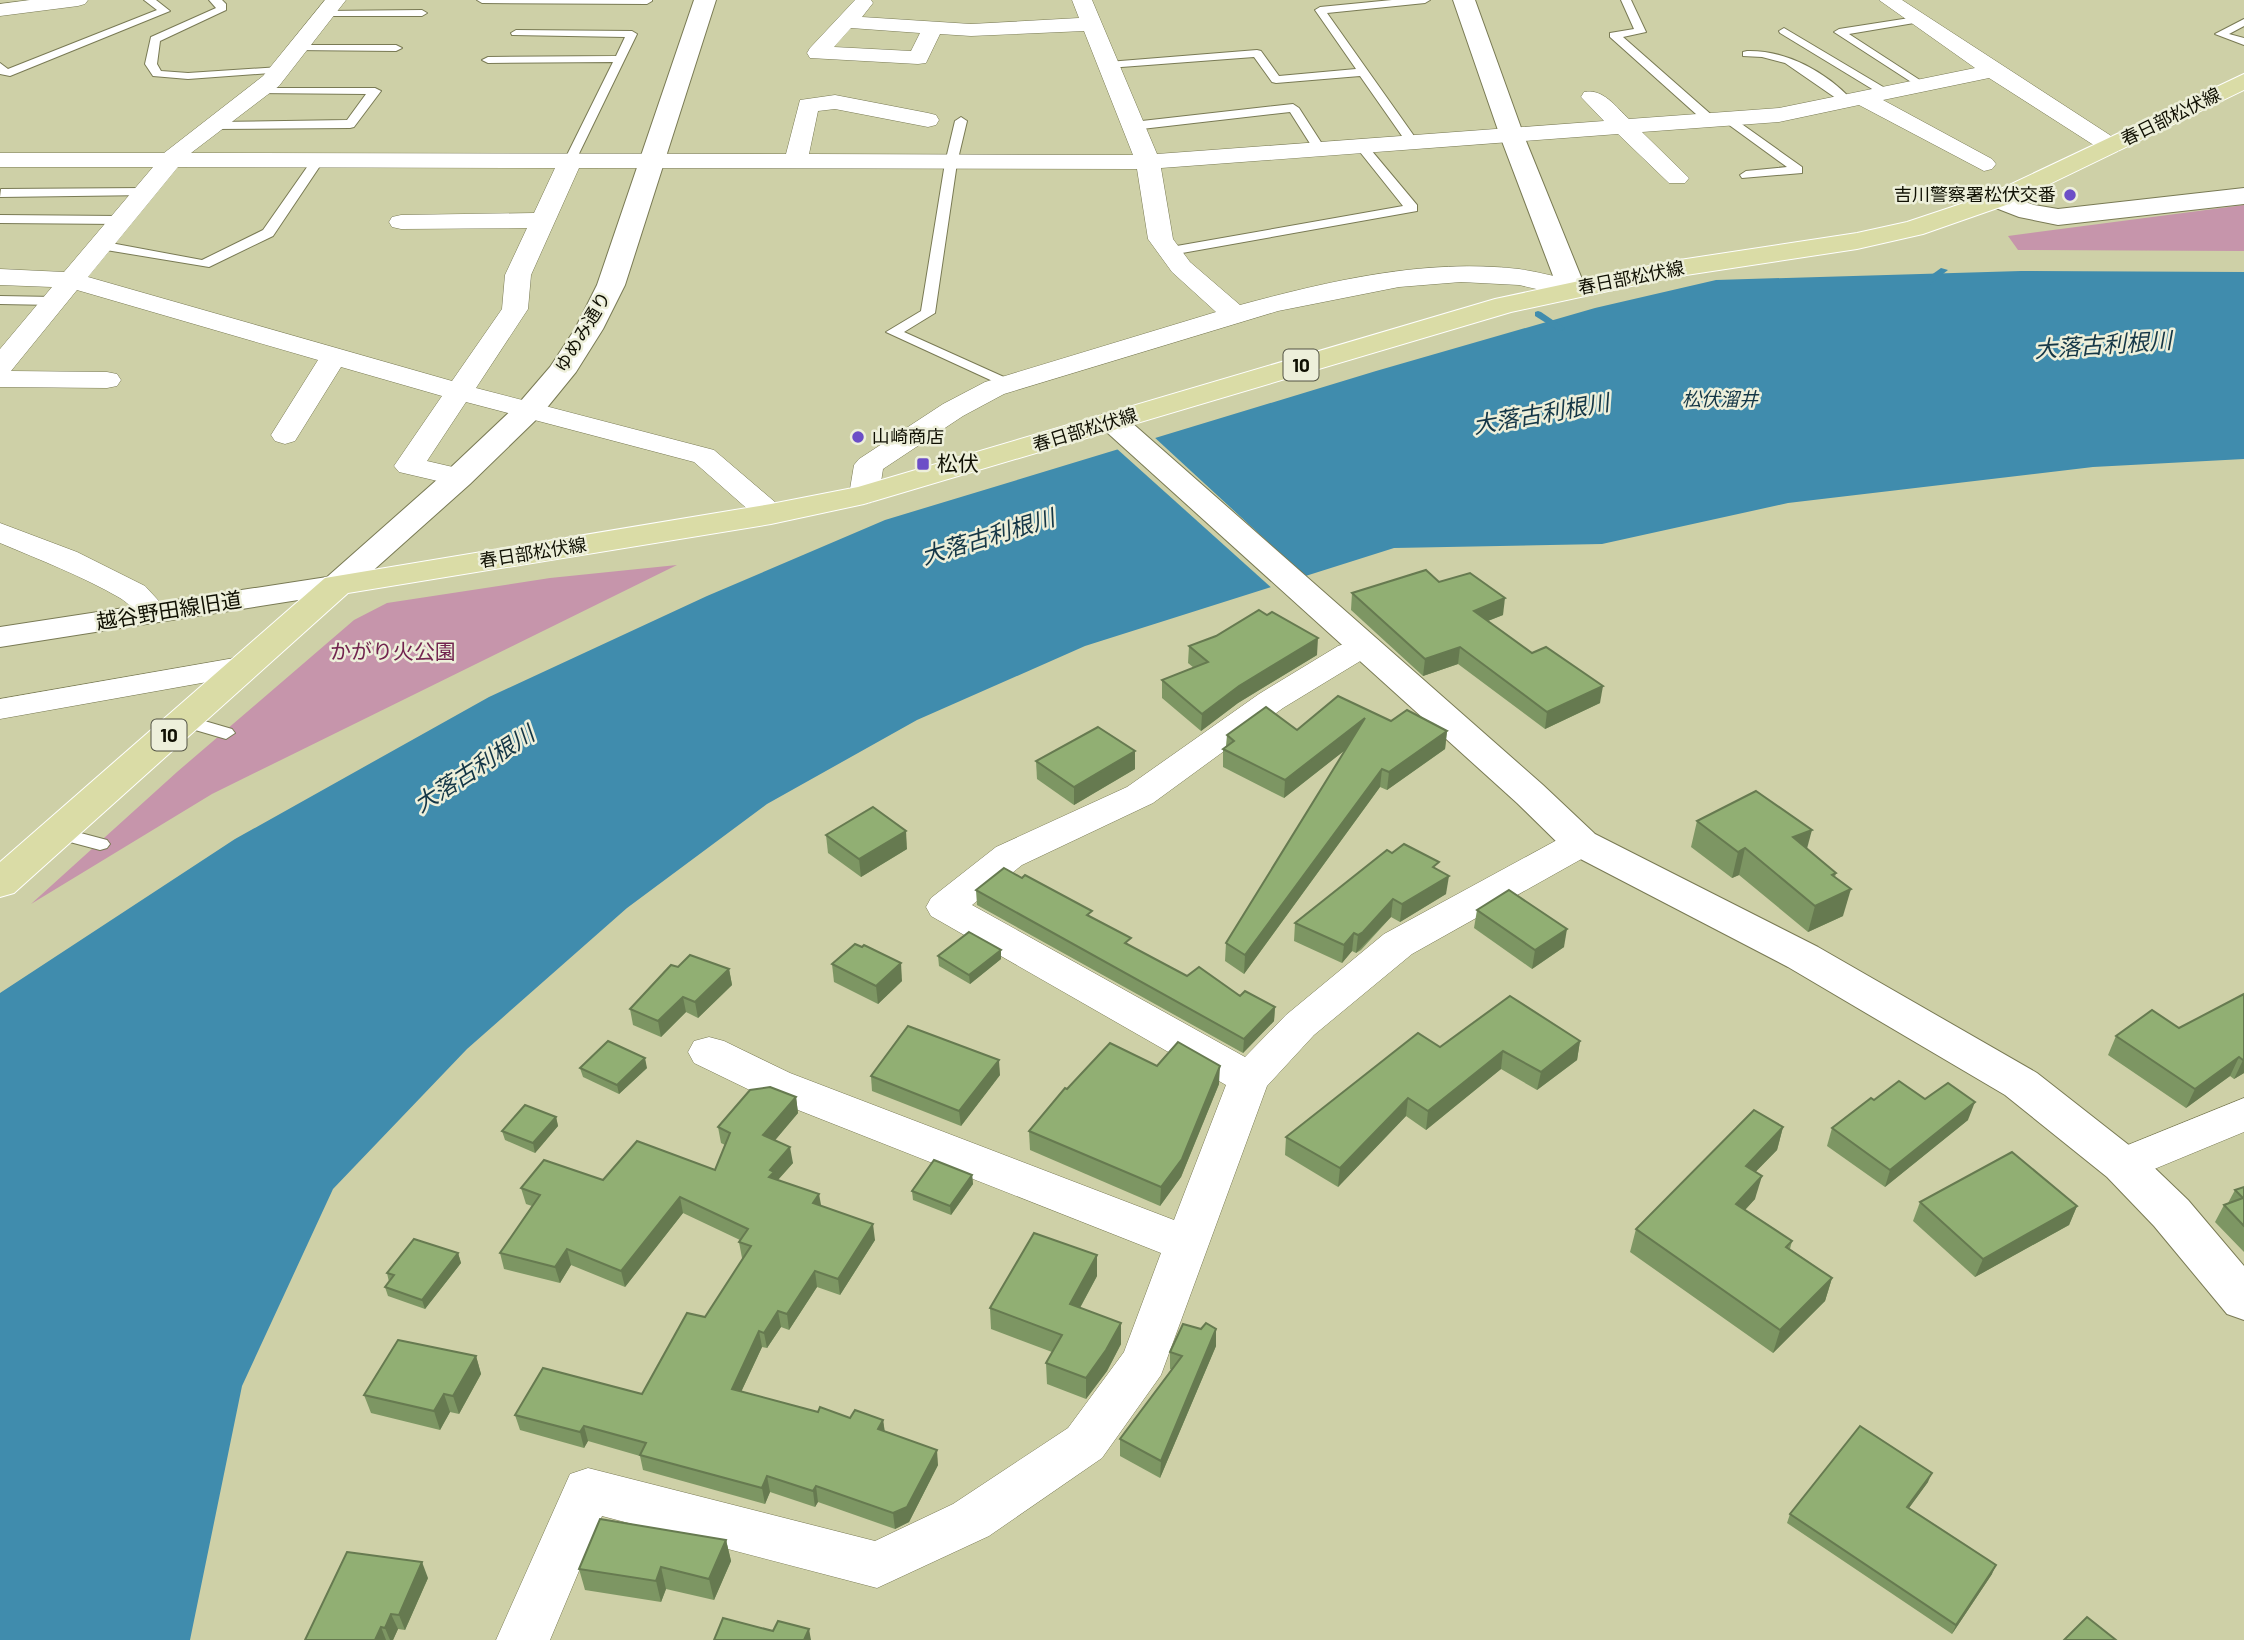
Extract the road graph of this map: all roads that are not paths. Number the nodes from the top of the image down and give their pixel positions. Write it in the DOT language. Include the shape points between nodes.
graph roads {
  1 [pos="78,0"];
  2 [pos="149,0"];
  3 [pos="214,0"];
  4 [pos="482,0"];
  5 [pos="705,0"];
  6 [pos="866,0"];
  7 [pos="1082,0"];
  8 [pos="1425,0"];
  9 [pos="1464,0"];
  10 [pos="1626,0"];
  11 [pos="1889,0"];
  12 [pos="1371,3"];
  13 [pos="331,7"];
  14 [pos="995,9"];
  15 [pos="0,10"];
  16 [pos="422,13"];
  17 [pos="641,14"];
  18 [pos="1916,20"];
  19 [pos="848,22"];
  20 [pos="2244,22"];
  21 [pos="1092,24"];
  22 [pos="933,27"];
  23 [pos="1006,28"];
  24 [pos="1784,31"];
  25 [pos="516,33"];
  26 [pos="2244,42"];
  27 [pos="298,48"];
  28 [pos="396,48"];
  29 [pos="1747,54"];
  30 [pos="488,60"];
  31 [pos="619,60"];
  32 [pos="1108,65"];
  33 [pos="0,66"];
  34 [pos="280,70"];
  35 [pos="1993,71"];
  36 [pos="1364,72"];
  37 [pos="2244,81"];
  38 [pos="1922,86"];
  39 [pos="259,91"];
  40 [pos="1886,93"];
  41 [pos="1592,97"];
  42 [pos="1855,99"];
  43 [pos="1720,119"];
  44 [pos="928,120"];
  45 [pos="961,121"];
  46 [pos="1133,125"];
  47 [pos="215,126"];
  48 [pos="1622,127"];
  49 [pos="1512,136"];
  50 [pos="1413,143"];
  51 [pos="2111,146"];
  52 [pos="1362,147"];
  53 [pos="1320,150"];
  54 [pos="0,160"];
  55 [pos="169,162"];
  56 [pos="1148,162"];
  57 [pos="316,163"];
  58 [pos="569,163"];
  59 [pos="652,163"];
  60 [pos="796,163"];
  61 [pos="950,163"];
  62 [pos="1984,164"];
  63 [pos="1746,175"];
  64 [pos="1676,177"];
  65 [pos="145,192"];
  66 [pos="1,193"];
  67 [pos="2244,196"];
  68 [pos="1997,200"];
  69 [pos="0,219"];
  70 [pos="119,220"];
  71 [pos="543,220"];
  72 [pos="401,222"];
  73 [pos="100,245"];
  74 [pos="1171,251"];
  75 [pos="0,277"];
  76 [pos="1572,289"];
  77 [pos="63,290"];
  78 [pos="0,300"];
  79 [pos="1233,313"];
  80 [pos="8,346"];
  81 [pos="334,356"];
  82 [pos="0,366"];
  83 [pos="0,379"];
  84 [pos="107,380"];
  85 [pos="1010,385"];
  86 [pos="459,392"];
  87 [pos="530,409"];
  88 [pos="1120,428"];
  89 [pos="285,435"];
  90 [pos="459,477"];
  91 [pos="864,495"];
  92 [pos="771,514"];
  93 [pos="0,532"];
  94 [pos="337,586"];
  95 [pos="153,613"];
  96 [pos="0,637"];
  97 [pos="1366,647"];
  98 [pos="246,666"];
  99 [pos="0,709"];
  100 [pos="184,721"];
  101 [pos="226,733"];
  102 [pos="58,833"];
  103 [pos="1581,843"];
  104 [pos="100,844"];
  105 [pos="0,884"];
  106 [pos="709,1052"];
  107 [pos="1249,1079"];
  108 [pos="2244,1114"];
  109 [pos="2123,1165"];
  110 [pos="1187,1244"];
  111 [pos="2244,1300"];
  112 [pos="523,1640"];
  1 -- 15 [label="street"];
  2 -- 33 [label="lane" via="164,11 6,74"];
  3 -- 34 [label="lane" via="221,4 220,10 155,39 151,64 157,74"];
  4 -- 17 [label="lane"];
  5 -- 59 [label="street, ゆめみ通り"];
  6 -- 19 [label="street"];
  7 -- 21 [label="street"];
  8 -- 12 [label="lane"];
  9 -- 49 [label="street"];
  10 -- 43 [label="lane" via="1641,32 1614,35"];
  11 -- 18 [label="street"];
  12 -- 36 [label="lane" via="1320,10"];
  13 -- 16 [label="lane"];
  13 -- 27 [label="street"];
  14 -- 23 [label="street"];
  17 -- 25 [label="lane"];
  17 -- 31 [label="lane"];
  18 -- 35 [label="street"];
  18 -- 38 [label="lane" via="1839,32"];
  19 -- 22 [label="street"];
  19 -- 22 [label="street" via="818,52 918,58"];
  20 -- 26 [label="lane" via="2220,34"];
  21 -- 23 [label="street"];
  21 -- 32 [label="street"];
  22 -- 23 [label="street"];
  24 -- 40 [label="lane"];
  27 -- 28 [label="lane"];
  27 -- 34 [label="street"];
  29 -- 42 [label="lane" via="1785,57"];
  30 -- 31 [label="lane"];
  31 -- 58 [label="lane"];
  32 -- 36 [label="lane" via="1256,52 1276,80"];
  32 -- 46 [label="street"];
  34 -- 39 [label="street"];
  35 -- 38 [label="street"];
  35 -- 51 [label="street"];
  36 -- 50 [label="lane"];
  37 -- 51 [label="main road, 春日部松伏線 / 10"];
  38 -- 40 [label="street"];
  39 -- 47 [label="street"];
  39 -- 47 [label="lane" via="375,91 350,124"];
  40 -- 42 [label="street"];
  41 -- 48 [label="street"];
  42 -- 43 [label="street" via="1779,115"];
  42 -- 62 [label="street"];
  43 -- 48 [label="street"];
  43 -- 63 [label="lane" via="1798,170"];
  44 -- 60 [label="street" via="835,102 808,105"];
  45 -- 61 [label="lane"];
  46 -- 53 [label="lane" via="1293,108"];
  46 -- 56 [label="street"];
  47 -- 55 [label="street"];
  48 -- 49 [label="street"];
  48 -- 64 [label="street"];
  49 -- 50 [label="street"];
  49 -- 76 [label="street"];
  50 -- 52 [label="street"];
  51 -- 68 [label="main road, 春日部松伏線 / 10"];
  52 -- 53 [label="street"];
  52 -- 74 [label="lane" via="1412,208"];
  53 -- 56 [label="street"];
  54 -- 55 [label="street"];
  55 -- 57 [label="street"];
  55 -- 65 [label="street"];
  56 -- 61 [label="street"];
  56 -- 74 [label="street" via="1161,239"];
  57 -- 58 [label="street"];
  57 -- 73 [label="lane" via="268,233 204,264"];
  58 -- 59 [label="street"];
  58 -- 71 [label="street"];
  59 -- 60 [label="street"];
  59 -- 87 [label="street, ゆめみ通り" via="611,285 561,372"];
  60 -- 61 [label="street"];
  61 -- 85 [label="lane" via="928,313 893,332"];
  65 -- 66 [label="lane"];
  65 -- 70 [label="street"];
  67 -- 68 [label="street" via="2058,217"];
  68 -- 76 [label="main road, 春日部松伏線 / 10" via="1914,228 1857,241"];
  69 -- 70 [label="lane"];
  70 -- 73 [label="street"];
  71 -- 72 [label="street"];
  71 -- 86 [label="street" via="518,275 515,309"];
  73 -- 77 [label="street"];
  74 -- 79 [label="street" via="1181,267"];
  75 -- 77 [label="street"];
  76 -- 79 [label="street" via="1509,274 1437,276 1372,284"];
  76 -- 88 [label="main road, 春日部松伏線 / 10" via="1505,305"];
  77 -- 78 [label="lane"];
  77 -- 80 [label="street"];
  77 -- 81 [label="street"];
  79 -- 85 [label="street"];
  80 -- 82 [label="street"];
  81 -- 86 [label="street"];
  81 -- 89 [label="street"];
  83 -- 84 [label="street"];
  85 -- 91 [label="street" via="982,394 869,465"];
  86 -- 87 [label="street"];
  86 -- 90 [label="street" via="409,466"];
  87 -- 90 [label="street, ゆめみ通り"];
  87 -- 92 [label="street" via="704,456"];
  88 -- 91 [label="main road, 春日部松伏線 / 10"];
  88 -- 97 [label="street"];
  90 -- 94 [label="street, ゆめみ通り"];
  91 -- 92 [label="main road, 春日部松伏線 / 10"];
  92 -- 94 [label="main road, 春日部松伏線 / 10"];
  93 -- 95 [label="street" via="134,593"];
  94 -- 95 [label="street, 越谷野田線旧道"];
  94 -- 98 [label="main road, 10"];
  95 -- 96 [label="street, 越谷野田線旧道"];
  97 -- 103 [label="street"];
  97 -- 107 [label="street" via="1271,701 1140,795 1009,856 945,907"];
  98 -- 99 [label="street"];
  98 -- 100 [label="main road, 10"];
  100 -- 101 [label="lane"];
  100 -- 102 [label="main road, 10"];
  102 -- 104 [label="lane"];
  102 -- 105 [label="main road, 10"];
  103 -- 107 [label="street" via="1398,944 1300,1024"];
  103 -- 109 [label="street" via="1803,957 1930,1029 2021,1084"];
  106 -- 110 [label="street" via="775,1084"];
  107 -- 110 [label="street"];
  108 -- 109 [label="street"];
  109 -- 111 [label="street" via="2171,1213"];
  110 -- 112 [label="street" via="1144,1361 1085,1443 971,1521 877,1565 588,1490"];
}
